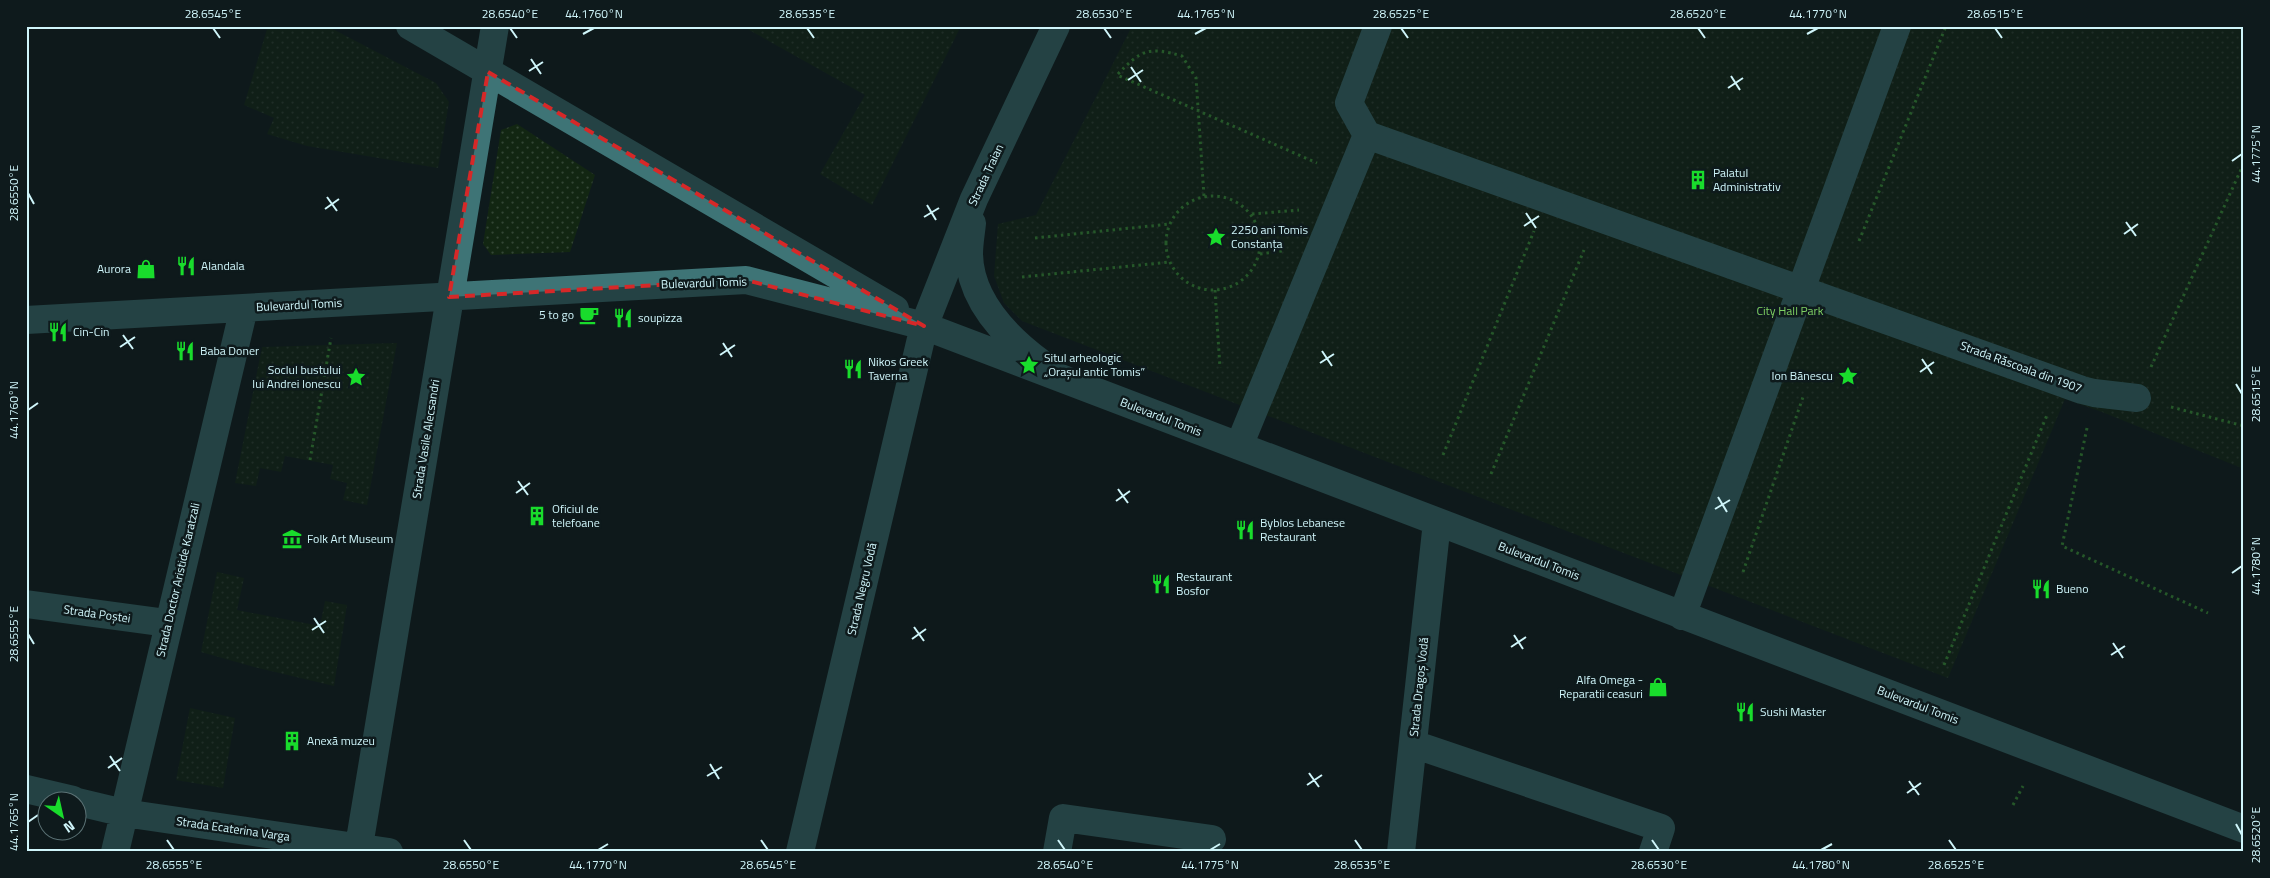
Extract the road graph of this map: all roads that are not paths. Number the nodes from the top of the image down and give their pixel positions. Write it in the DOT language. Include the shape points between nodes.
graph roads {
  1 [pos="410,26"];
  2 [pos="495,26"];
  3 [pos="1056,26"];
  4 [pos="1378,26"];
  5 [pos="1896,26"];
  6 [pos="488,72"];
  7 [pos="1367,135"];
  8 [pos="974,199"];
  9 [pos="1803,288"];
  10 [pos="449,297"];
  11 [pos="244,308"];
  12 [pos="26,320"];
  13 [pos="924,326"];
  14 [pos="1062,379"];
  15 [pos="2137,398"];
  16 [pos="1239,446"];
  17 [pos="1436,522"];
  18 [pos="26,604"];
  19 [pos="1682,616"];
  20 [pos="167,623"];
  21 [pos="1412,744"];
  22 [pos="88,804"];
  23 [pos="124,813"];
  24 [pos="2244,829"];
  25 [pos="1212,839"];
  26 [pos="358,850"];
  27 [pos="115,852"];
  28 [pos="389,852"];
  29 [pos="800,852"];
  30 [pos="1057,852"];
  31 [pos="1401,852"];
  32 [pos="1653,852"];
  1 -- 6 [label="street"];
  2 -- 6 [label="street, Strada Vasile Alecsandri"];
  3 -- 8 [label="street, Strada Traian"];
  4 -- 7 [label="street" via="1349,103"];
  5 -- 9 [label="street"];
  6 -- 10 [label="street, Strada Vasile Alecsandri"];
  6 -- 13 [label="street"];
  7 -- 9 [label="street, Strada Răscoala din 1907"];
  7 -- 16 [label="street"];
  8 -- 13 [label="street, Strada Traian"];
  8 -- 14 [label="street" via="969,254 974,280 991,315 1022,349"];
  9 -- 15 [label="street, Strada Răscoala din 1907" via="2094,394"];
  9 -- 19 [label="street"];
  10 -- 11 [label="street, Bulevardul Tomis"];
  10 -- 13 [label="street, Bulevardul Tomis" via="746,280"];
  10 -- 26 [label="street, Strada Vasile Alecsandri"];
  11 -- 12 [label="street, Bulevardul Tomis"];
  11 -- 20 [label="street, Strada Doctor Aristide Karatzali"];
  13 -- 14 [label="street, Bulevardul Tomis"];
  13 -- 29 [label="street, Strada Negru Vodă"];
  14 -- 16 [label="street, Bulevardul Tomis"];
  16 -- 17 [label="street, Bulevardul Tomis"];
  17 -- 19 [label="street, Bulevardul Tomis"];
  17 -- 21 [label="street, Strada Dragoș Vodă"];
  18 -- 20 [label="street, Strada Poștei"];
  19 -- 24 [label="street, Bulevardul Tomis"];
  20 -- 23 [label="street, Strada Doctor Aristide Karatzali"];
  21 -- 31 [label="street, Strada Dragoș Vodă"];
  21 -- 32 [label="street" via="1661,828"];
  22 -- 23 [label="street, Strada Ecaterina Varga"];
  23 -- 26 [label="street, Strada Ecaterina Varga"];
  23 -- 27 [label="street, Strada Doctor Aristide Karatzali"];
  25 -- 30 [label="street" via="1063,818"];
  26 -- 28 [label="street, Strada Ecaterina Varga"];
}
